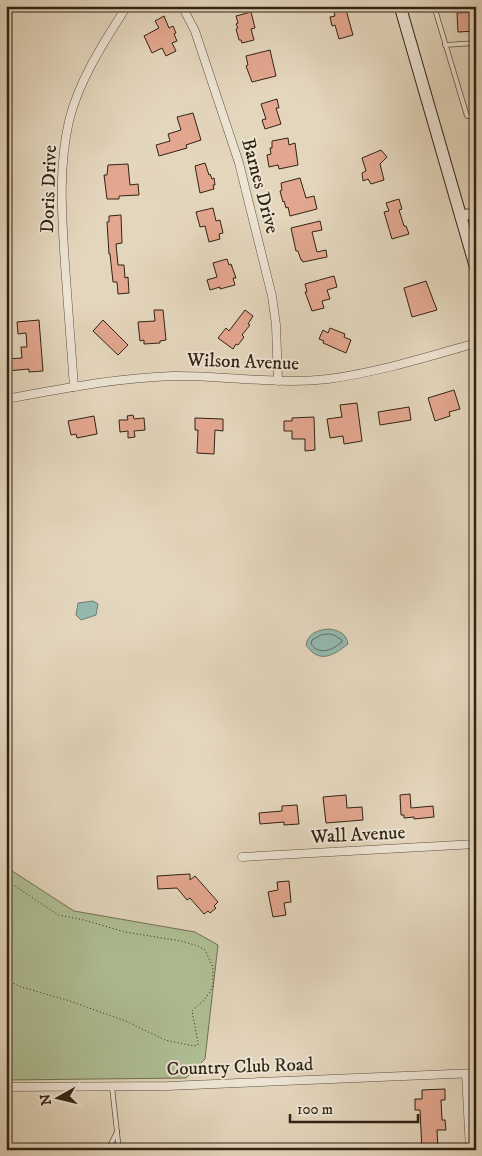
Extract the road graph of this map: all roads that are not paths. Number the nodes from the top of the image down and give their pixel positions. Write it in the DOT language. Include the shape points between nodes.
graph roads {
  1 [pos="127,6"];
  2 [pos="182,6"];
  3 [pos="400,6"];
  4 [pos="434,6"];
  5 [pos="459,6"];
  6 [pos="476,7"];
  7 [pos="476,44"];
  8 [pos="446,45"];
  9 [pos="476,116"];
  10 [pos="476,214"];
  11 [pos="460,215"];
  12 [pos="476,269"];
  13 [pos="476,343"];
  14 [pos="278,381"];
  15 [pos="74,387"];
  16 [pos="6,399"];
  17 [pos="476,844"];
  18 [pos="242,857"];
  19 [pos="476,1073"];
  20 [pos="466,1074"];
  21 [pos="112,1087"];
  22 [pos="6,1088"];
  23 [pos="117,1132"];
  24 [pos="108,1150"];
  25 [pos="119,1150"];
  26 [pos="470,1150"];
  1 -- 15 [label="street, Doris Drive" via="81,87 69,120 62,165 61,206"];
  2 -- 14 [label="street, Barnes Drive" via="195,31 239,163 272,296"];
  3 -- 11 [label="main road"];
  4 -- 8 [label="lane"];
  5 -- 6 [label="lane"];
  7 -- 8 [label="lane"];
  8 -- 9 [label="lane" via="467,116"];
  10 -- 11 [label="street"];
  11 -- 12 [label="main road"];
  13 -- 14 [label="street, Wilson Avenue" via="354,375"];
  14 -- 15 [label="street, Wilson Avenue" via="174,376"];
  15 -- 16 [label="street, Wilson Avenue"];
  17 -- 18 [label="street, Wall Avenue"];
  19 -- 20 [label="street, Country Club Road"];
  20 -- 21 [label="street, Country Club Road"];
  20 -- 26 [label="street"];
  21 -- 22 [label="street, Country Club Road"];
  21 -- 23 [label="lane"];
  23 -- 24 [label="lane"];
  23 -- 25 [label="lane"];
}
